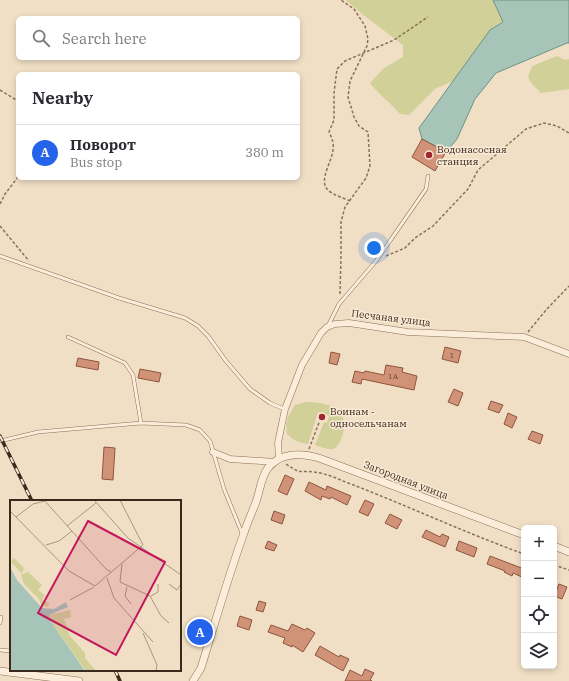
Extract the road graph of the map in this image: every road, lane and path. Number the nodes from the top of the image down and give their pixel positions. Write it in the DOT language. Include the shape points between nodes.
graph roads {
  1 [pos="341,0"];
  2 [pos="428,18"];
  3 [pos="364,52"];
  4 [pos="0,90"];
  5 [pos="16,101"];
  6 [pos="569,133"];
  7 [pos="428,176"];
  8 [pos="16,179"];
  9 [pos="350,201"];
  10 [pos="0,204"];
  11 [pos="0,226"];
  12 [pos="0,256"];
  13 [pos="376,261"];
  14 [pos="32,267"];
  15 [pos="569,286"];
  16 [pos="339,304"];
  17 [pos="327,327"];
  18 [pos="68,337"];
  19 [pos="524,337"];
  20 [pos="569,354"];
  21 [pos="284,409"];
  22 [pos="320,420"];
  23 [pos="141,423"];
  24 [pos="0,441"];
  25 [pos="213,452"];
  26 [pos="307,455"];
  27 [pos="277,460"];
  28 [pos="243,534"];
  29 [pos="521,534"];
  30 [pos="557,547"];
  31 [pos="569,552"];
  32 [pos="521,553"];
  33 [pos="557,566"];
  34 [pos="569,570"];
  35 [pos="1,617"];
  36 [pos="0,623"];
  37 [pos="0,650"];
  38 [pos="10,651"];
  39 [pos="0,671"];
  40 [pos="79,681"];
  41 [pos="193,681"];
  1 -- 3 [label="path" via="354,9 365,26 368,46"];
  2 -- 3 [label="path" via="394,40"];
  3 -- 9 [label="path" via="350,81 348,97 359,126 368,132 370,166 366,178"];
  3 -- 9 [label="path" via="344,61 337,69 334,120 329,132 333,141 333,151 325,185 328,191"];
  4 -- 5 [label="path"];
  6 -- 13 [label="path" via="557,126 544,123 526,128 478,170 468,189 433,226 405,248"];
  7 -- 13 [label="lane" via="426,190"];
  8 -- 10 [label="path"];
  9 -- 16 [label="path" via="340,222"];
  11 -- 14 [label="path"];
  12 -- 14 [label="lane"];
  13 -- 16 [label="lane"];
  14 -- 21 [label="lane" via="184,318 208,336 250,388 270,403"];
  15 -- 19 [label="path"];
  16 -- 17 [label="lane"];
  17 -- 19 [label="street, Песчаная улица" via="349,323 408,332"];
  17 -- 21 [label="street" via="302,365"];
  18 -- 23 [label="lane" via="125,364 133,375"];
  19 -- 20 [label="street, Песчаная улица"];
  21 -- 27 [label="street"];
  22 -- 26 [label="path"];
  23 -- 24 [label="lane" via="38,432"];
  23 -- 25 [label="lane" via="186,425 200,430 210,441"];
  25 -- 27 [label="street" via="230,459"];
  25 -- 28 [label="lane" via="224,489"];
  26 -- 27 [label="street, Загородная улица" via="290,455"];
  26 -- 29 [label="street, Загородная улица"];
  27 -- 28 [label="street" via="264,475"];
  27 -- 32 [label="path" via="296,471 314,471 328,475"];
  28 -- 41 [label="street" via="201,668"];
  30 -- 31 [label="street"];
  33 -- 34 [label="path"];
  35 -- 36 [label="lane"];
  37 -- 38 [label="lane"];
  39 -- 40 [label="street"];
}
